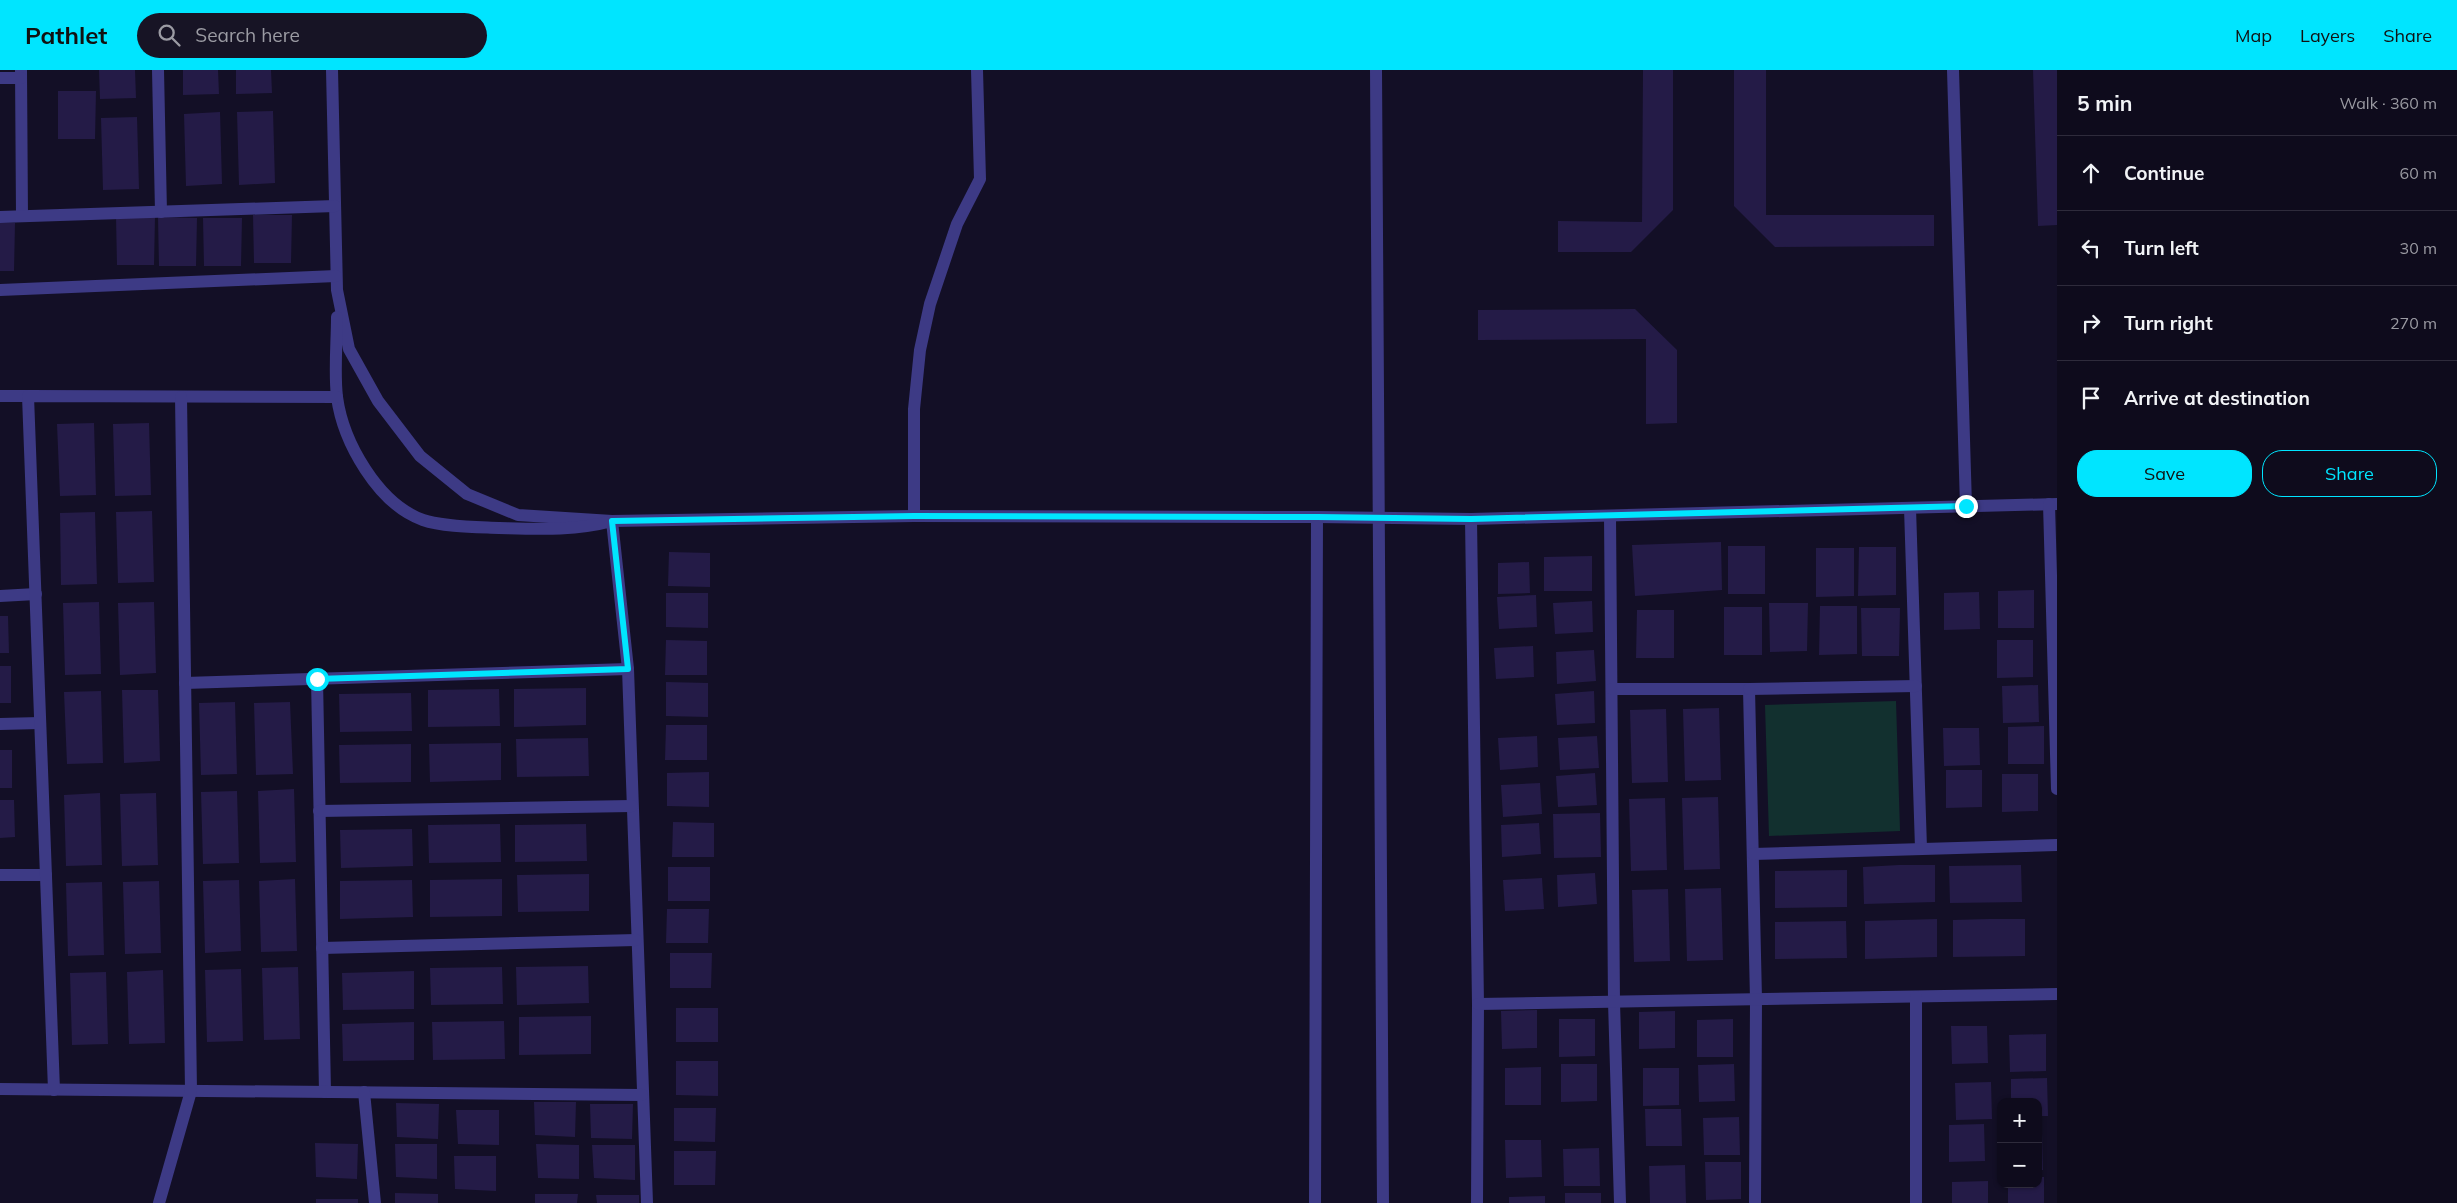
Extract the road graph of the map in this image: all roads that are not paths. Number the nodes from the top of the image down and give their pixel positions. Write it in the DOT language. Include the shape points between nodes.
graph roads {
  1 [pos="158,70"];
  2 [pos="332,70"];
  3 [pos="977,70"];
  4 [pos="1376,70"];
  5 [pos="1953,70"];
  6 [pos="21,74"];
  7 [pos="0,78"];
  8 [pos="335,206"];
  9 [pos="160,212"];
  10 [pos="0,216"];
  11 [pos="22,216"];
  12 [pos="336,276"];
  13 [pos="0,290"];
  14 [pos="337,290"];
  15 [pos="0,396"];
  16 [pos="28,396"];
  17 [pos="181,397"];
  18 [pos="337,397"];
  19 [pos="2053,504"];
  20 [pos="1966,506"];
  21 [pos="1910,508"];
  22 [pos="914,516"];
  23 [pos="1610,516"];
  24 [pos="1317,517"];
  25 [pos="1380,519"];
  26 [pos="1471,519"];
  27 [pos="612,521"];
  28 [pos="36,594"];
  29 [pos="0,596"];
  30 [pos="2055,666"];
  31 [pos="628,669"];
  32 [pos="317,679"];
  33 [pos="185,684"];
  34 [pos="1916,686"];
  35 [pos="1612,689"];
  36 [pos="1749,689"];
  37 [pos="40,723"];
  38 [pos="0,724"];
  39 [pos="2057,789"];
  40 [pos="632,806"];
  41 [pos="319,811"];
  42 [pos="2057,845"];
  43 [pos="1921,848"];
  44 [pos="1753,854"];
  45 [pos="0,874"];
  46 [pos="46,875"];
  47 [pos="636,940"];
  48 [pos="322,948"];
  49 [pos="2057,994"];
  50 [pos="1916,997"];
  51 [pos="1756,999"];
  52 [pos="1614,1002"];
  53 [pos="1478,1004"];
  54 [pos="0,1089"];
  55 [pos="54,1090"];
  56 [pos="191,1090"];
  57 [pos="325,1092"];
  58 [pos="364,1092"];
  59 [pos="642,1095"];
  60 [pos="159,1203"];
  61 [pos="375,1203"];
  62 [pos="647,1203"];
  63 [pos="1315,1203"];
  64 [pos="1383,1203"];
  65 [pos="1477,1203"];
  66 [pos="1620,1203"];
  67 [pos="1755,1203"];
  68 [pos="1916,1203"];
  1 -- 9 [label="street"];
  2 -- 8 [label="street"];
  3 -- 22 [label="street" via="980,179 954,233 930,304 920,350 914,409"];
  4 -- 25 [label="street"];
  5 -- 20 [label="street"];
  6 -- 7 [label="street"];
  6 -- 11 [label="street"];
  8 -- 9 [label="street"];
  8 -- 12 [label="street"];
  9 -- 11 [label="street"];
  10 -- 11 [label="street"];
  12 -- 13 [label="street"];
  12 -- 14 [label="street"];
  14 -- 18 [label="street"];
  14 -- 27 [label="street" via="349,349 378,401 420,456 467,494 518,515"];
  15 -- 16 [label="street"];
  16 -- 17 [label="street"];
  16 -- 28 [label="street"];
  17 -- 18 [label="street"];
  17 -- 33 [label="street"];
  18 -- 27 [label="street" via="350,442 373,482 398,506 423,520 471,527 540,529 588,527"];
  19 -- 20 [label="street"];
  19 -- 30 [label="street"];
  20 -- 21 [label="street"];
  21 -- 23 [label="street"];
  21 -- 34 [label="street"];
  22 -- 24 [label="street"];
  22 -- 27 [label="street"];
  23 -- 26 [label="street"];
  23 -- 35 [label="street"];
  24 -- 25 [label="street"];
  24 -- 63 [label="street"];
  25 -- 26 [label="street"];
  25 -- 64 [label="street"];
  26 -- 53 [label="street"];
  27 -- 31 [label="street"];
  28 -- 29 [label="street"];
  28 -- 37 [label="street"];
  30 -- 39 [label="street"];
  31 -- 32 [label="street"];
  31 -- 40 [label="street"];
  32 -- 33 [label="street"];
  32 -- 41 [label="street"];
  33 -- 56 [label="street"];
  34 -- 36 [label="street"];
  34 -- 43 [label="street"];
  35 -- 36 [label="street"];
  35 -- 52 [label="street"];
  36 -- 44 [label="street"];
  37 -- 38 [label="street"];
  37 -- 46 [label="street"];
  40 -- 41 [label="street"];
  40 -- 47 [label="street"];
  41 -- 48 [label="street"];
  42 -- 43 [label="street"];
  43 -- 44 [label="street"];
  44 -- 51 [label="street"];
  45 -- 46 [label="street"];
  46 -- 55 [label="street"];
  47 -- 48 [label="street"];
  47 -- 59 [label="street"];
  48 -- 57 [label="street"];
  49 -- 50 [label="street"];
  50 -- 51 [label="street"];
  50 -- 68 [label="street"];
  51 -- 52 [label="street"];
  51 -- 67 [label="street"];
  52 -- 53 [label="street"];
  52 -- 66 [label="street"];
  53 -- 65 [label="street"];
  54 -- 55 [label="street"];
  55 -- 56 [label="street"];
  56 -- 57 [label="street"];
  56 -- 60 [label="street"];
  57 -- 58 [label="street"];
  58 -- 59 [label="street"];
  58 -- 61 [label="street"];
  59 -- 62 [label="street"];
}
